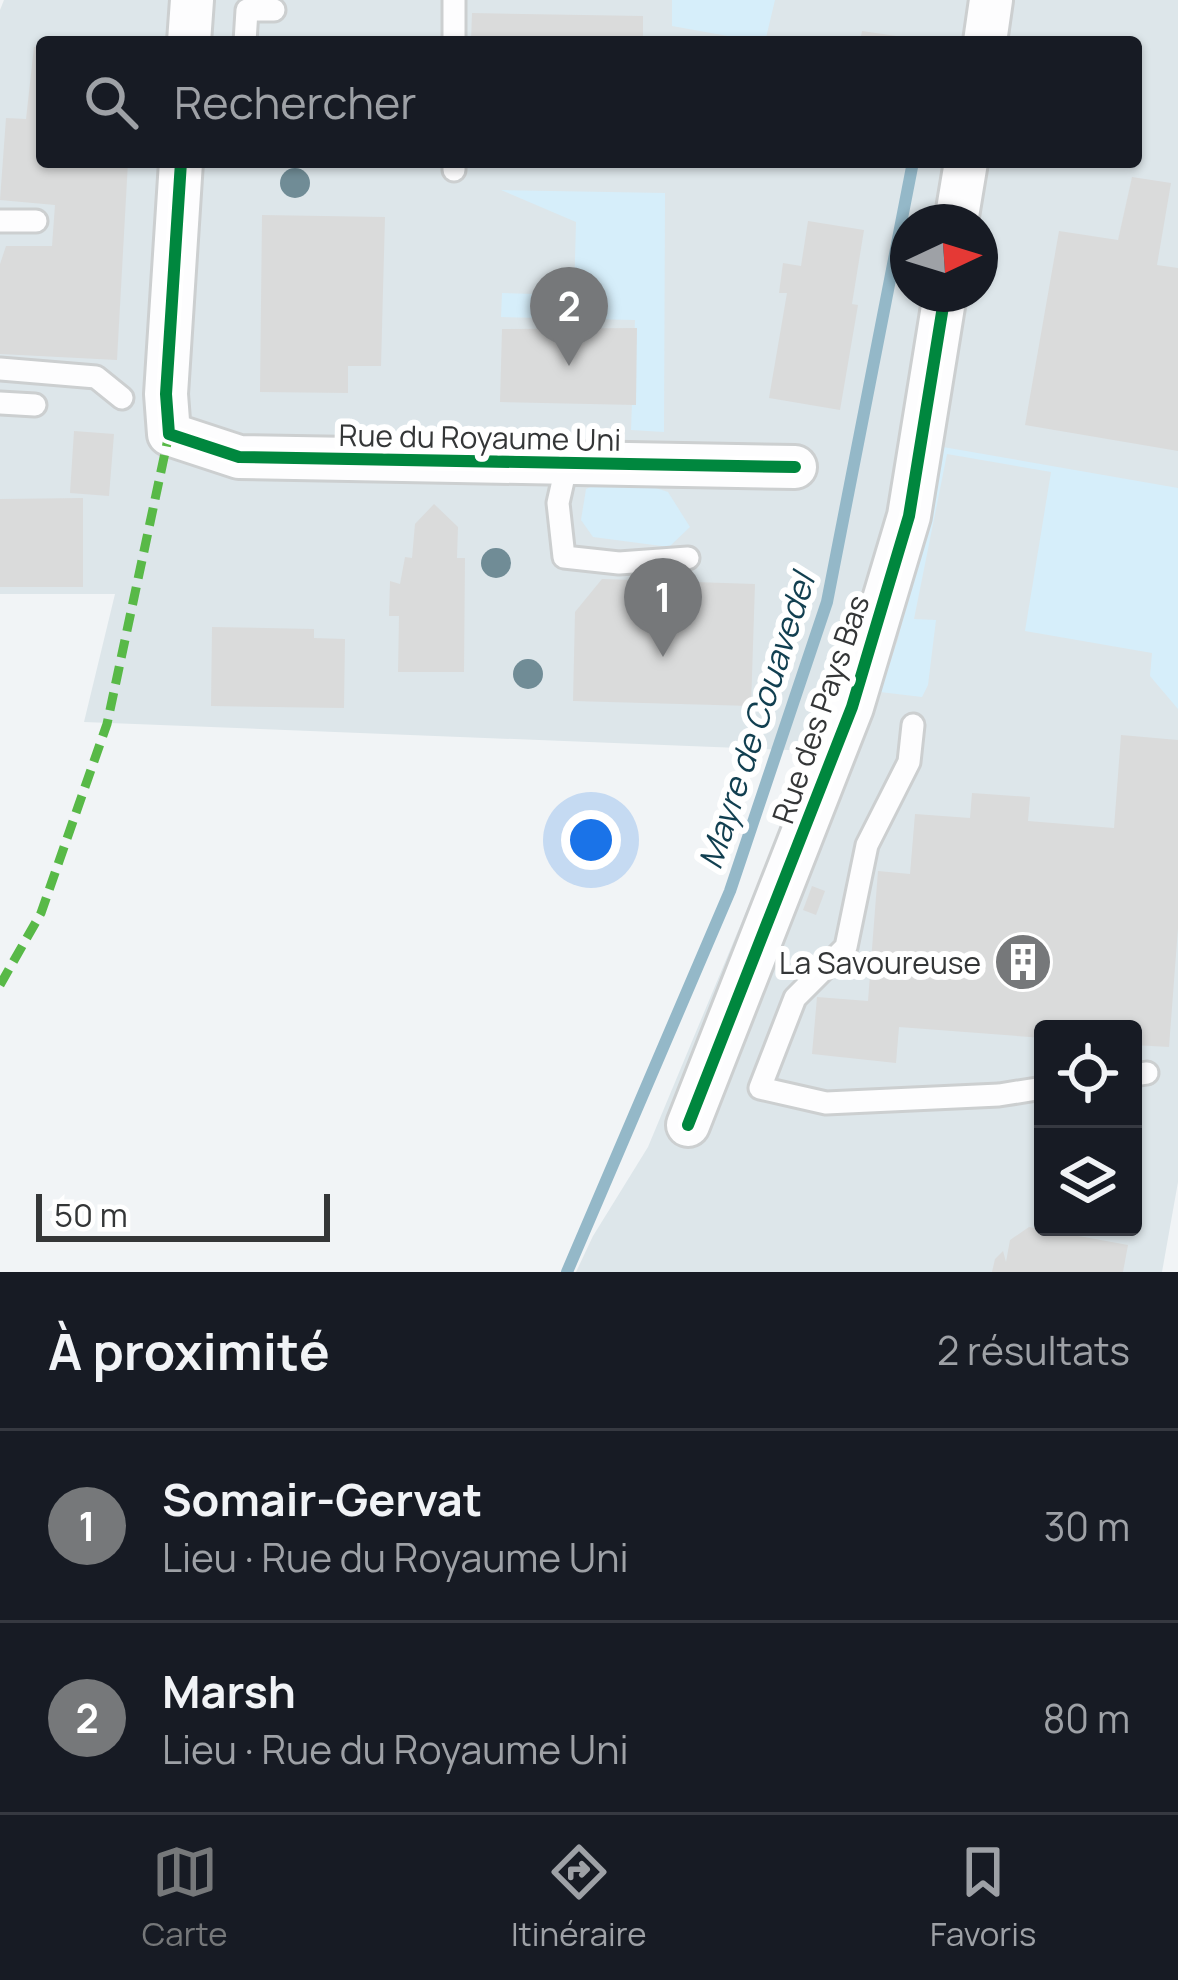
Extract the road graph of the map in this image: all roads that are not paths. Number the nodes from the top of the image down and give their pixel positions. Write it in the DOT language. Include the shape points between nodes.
graph roads {
  1 [pos="192,0"];
  2 [pos="454,0"];
  3 [pos="991,0"];
  4 [pos="274,10"];
  5 [pos="189,36"];
  6 [pos="246,36"];
  7 [pos="454,36"];
  8 [pos="986,36"];
  9 [pos="181,168"];
  10 [pos="965,168"];
  11 [pos="959,204"];
  12 [pos="35,220"];
  13 [pos="0,221"];
  14 [pos="942,312"];
  15 [pos="0,369"];
  16 [pos="122,398"];
  17 [pos="0,403"];
  18 [pos="35,405"];
  19 [pos="567,463"];
  20 [pos="795,467"];
  21 [pos="688,558"];
  22 [pos="913,725"];
  23 [pos="1034,1089"];
  24 [pos="688,1125"];
  1 -- 5 [label="street"];
  2 -- 7 [label="lane"];
  3 -- 8 [label="street"];
  4 -- 6 [label="lane" via="248,10"];
  9 -- 19 [label="street, Rue du Royaume Uni" via="169,434 239,457"];
  10 -- 11 [label="street"];
  12 -- 13 [label="lane"];
  14 -- 24 [label="street, Rue des Pays Bas" via="909,516 858,686"];
  15 -- 16 [label="lane" via="96,377"];
  17 -- 18 [label="lane"];
  19 -- 20 [label="street, Rue du Royaume Uni"];
  19 -- 21 [label="lane" via="558,502 564,557"];
  22 -- 23 [label="lane" via="909,762 867,845 846,946 795,998 760,1088 826,1103"];
}
